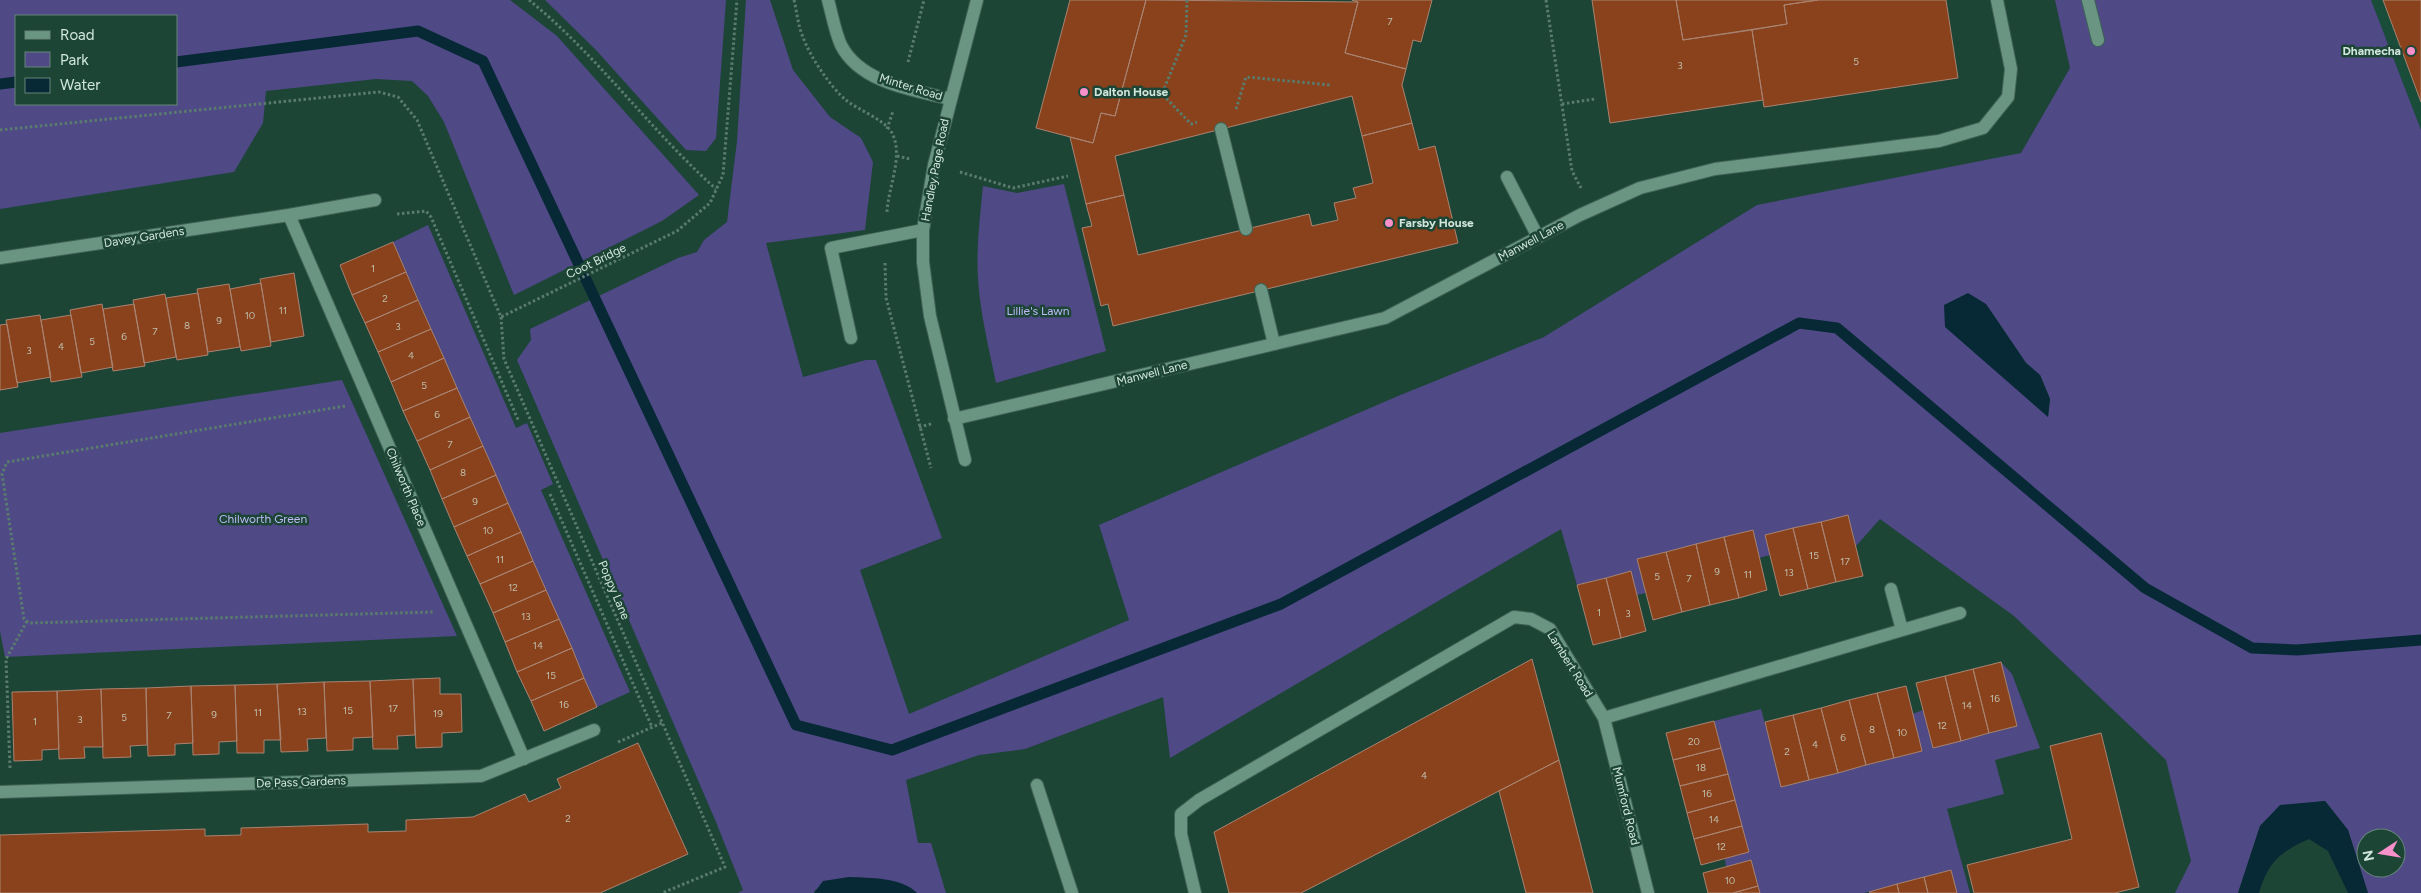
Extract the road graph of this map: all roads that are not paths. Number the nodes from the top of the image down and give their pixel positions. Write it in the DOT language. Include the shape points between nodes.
graph roads {
  1 [pos="828,0"];
  2 [pos="977,0"];
  3 [pos="1997,0"];
  4 [pos="2088,0"];
  5 [pos="2098,40"];
  6 [pos="950,99"];
  7 [pos="1221,129"];
  8 [pos="1508,177"];
  9 [pos="375,200"];
  10 [pos="288,215"];
  11 [pos="1246,229"];
  12 [pos="923,230"];
  13 [pos="1538,237"];
  14 [pos="0,258"];
  15 [pos="1261,290"];
  16 [pos="851,338"];
  17 [pos="1274,344"];
  18 [pos="954,419"];
  19 [pos="965,460"];
  20 [pos="1891,589"];
  21 [pos="1960,613"];
  22 [pos="1902,630"];
  23 [pos="1604,718"];
  24 [pos="594,730"];
  25 [pos="524,759"];
  26 [pos="1037,785"];
  27 [pos="6,792"];
  28 [pos="1072,893"];
  29 [pos="1195,893"];
  30 [pos="1648,893"];
  1 -- 6 [label="street, Minter Road" via="841,46 858,65 879,78"];
  2 -- 6 [label="street, Handley Page Road"];
  3 -- 13 [label="street, Manwell Lane" via="2011,70 2008,97 1983,128 1939,141 1714,169 1640,188"];
  4 -- 5 [label="street"];
  6 -- 12 [label="street, Handley Page Road"];
  7 -- 11 [label="street"];
  8 -- 13 [label="street"];
  9 -- 10 [label="street, Davey Gardens"];
  10 -- 14 [label="street, Davey Gardens"];
  10 -- 25 [label="street, Chilworth Place"];
  12 -- 16 [label="street" via="830,248"];
  12 -- 18 [label="street, Handley Page Road" via="923,262 930,316"];
  13 -- 17 [label="street, Manwell Lane" via="1385,318"];
  15 -- 17 [label="street"];
  17 -- 18 [label="street, Manwell Lane"];
  18 -- 19 [label="street, Handley Page Road"];
  20 -- 22 [label="street"];
  21 -- 22 [label="street"];
  22 -- 23 [label="street"];
  23 -- 29 [label="street, Lambert Road" via="1550,629 1531,619 1514,617 1199,800 1181,814 1181,834"];
  23 -- 30 [label="street, Mumford Road"];
  24 -- 25 [label="street, De Pass Gardens"];
  25 -- 27 [label="street, De Pass Gardens" via="481,776"];
  26 -- 28 [label="street"];
}
